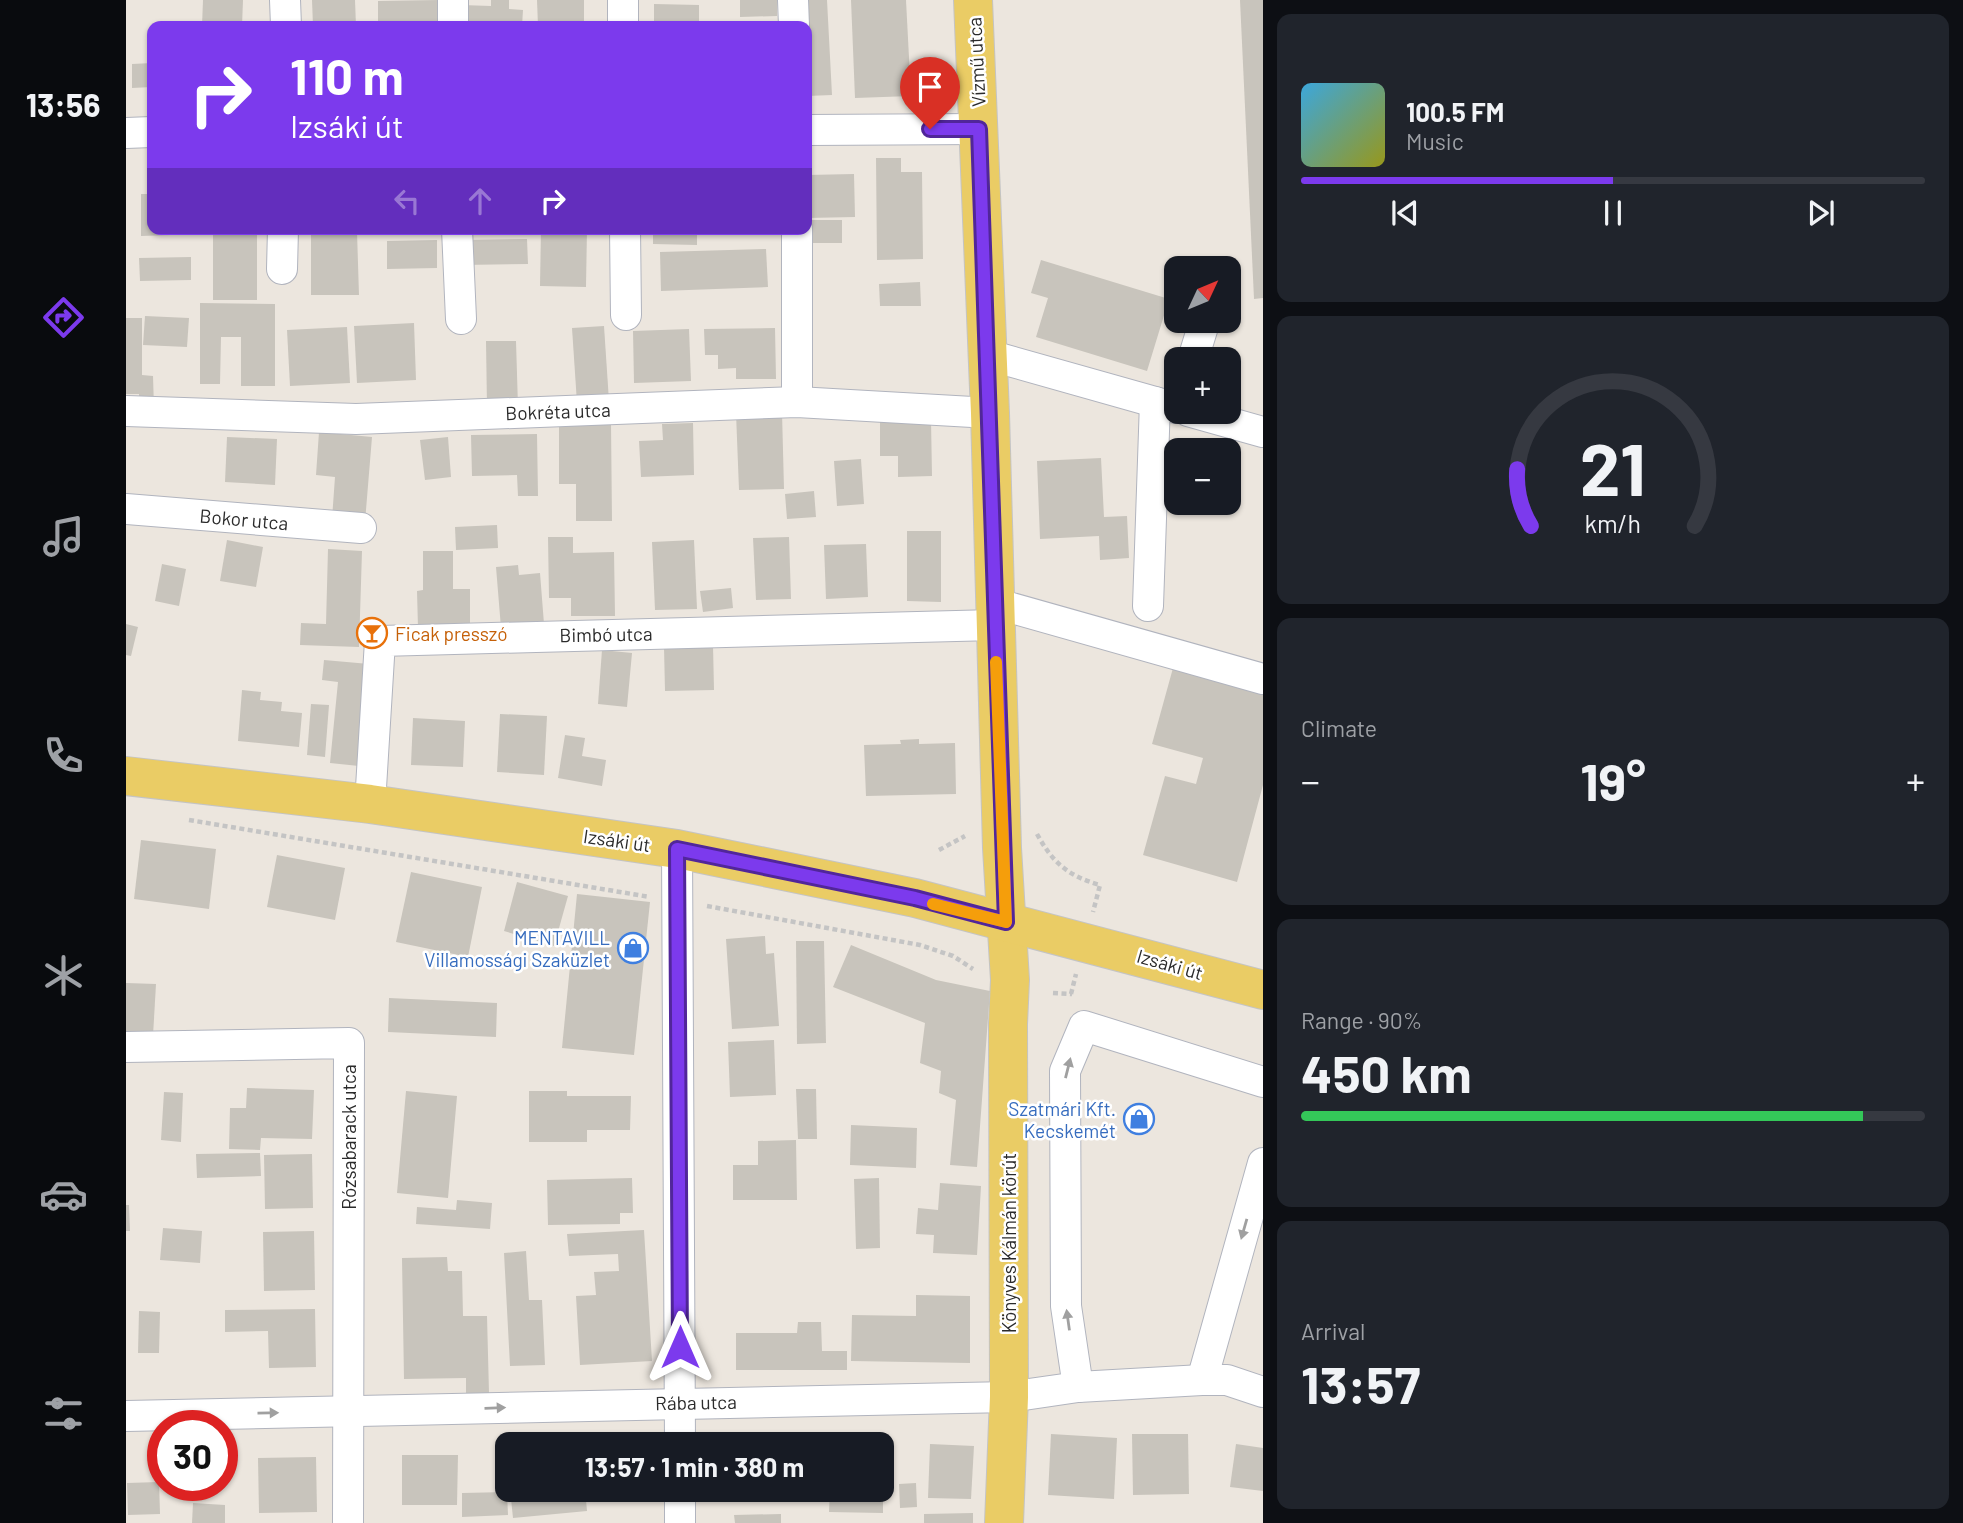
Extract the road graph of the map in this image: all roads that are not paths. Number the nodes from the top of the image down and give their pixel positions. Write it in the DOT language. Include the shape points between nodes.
graph roads {
  1 [pos="285,0"];
  2 [pos="453,0"];
  3 [pos="623,0"];
  4 [pos="793,0"];
  5 [pos="973,0"];
  6 [pos="286,21"];
  7 [pos="453,21"];
  8 [pos="623,21"];
  9 [pos="794,21"];
  10 [pos="979,129"];
  11 [pos="812,130"];
  12 [pos="147,132"];
  13 [pos="126,133"];
  14 [pos="283,235"];
  15 [pos="457,235"];
  16 [pos="625,235"];
  17 [pos="797,235"];
  18 [pos="282,269"];
  19 [pos="626,315"];
  20 [pos="461,319"];
  21 [pos="988,355"];
  22 [pos="797,402"];
  23 [pos="1164,404"];
  24 [pos="126,411"];
  25 [pos="990,413"];
  26 [pos="1164,424"];
  27 [pos="1234,424"];
  28 [pos="1263,432"];
  29 [pos="126,509"];
  30 [pos="361,528"];
  31 [pos="1148,606"];
  32 [pos="995,614"];
  33 [pos="1263,679"];
  34 [pos="126,776"];
  35 [pos="370,804"];
  36 [pos="677,849"];
  37 [pos="1006,922"];
  38 [pos="1263,990"];
  39 [pos="126,1047"];
  40 [pos="1263,1082"];
  41 [pos="1263,1163"];
  42 [pos="1202,1380"];
  43 [pos="1078,1387"];
  44 [pos="1263,1392"];
  45 [pos="1009,1397"];
  46 [pos="681,1402"];
  47 [pos="347,1412"];
  48 [pos="126,1416"];
  49 [pos="680,1432"];
  50 [pos="680,1502"];
  51 [pos="348,1523"];
  52 [pos="680,1523"];
  53 [pos="1004,1523"];
  1 -- 6 [label="street"];
  2 -- 7 [label="street"];
  3 -- 8 [label="street"];
  4 -- 9 [label="street"];
  5 -- 10 [label="main road, Vízmű utca"];
  10 -- 11 [label="street"];
  10 -- 21 [label="main road, Vízmű utca"];
  12 -- 13 [label="street"];
  14 -- 18 [label="street"];
  15 -- 20 [label="street"];
  16 -- 19 [label="street"];
  17 -- 22 [label="street"];
  21 -- 23 [label="street"];
  21 -- 25 [label="main road, Vízmű utca"];
  22 -- 24 [label="street, Bokréta utca" via="356,419"];
  22 -- 25 [label="street, Bokréta utca"];
  25 -- 32 [label="main road, Vízmű utca"];
  26 -- 31 [label="street"];
  27 -- 28 [label="street"];
  29 -- 30 [label="street, Bokor utca"];
  32 -- 33 [label="street"];
  32 -- 35 [label="street, Bimbó utca" via="380,641"];
  32 -- 37 [label="main road, Vízmű utca"];
  34 -- 35 [label="main road, Izsáki út"];
  35 -- 36 [label="main road, Izsáki út"];
  36 -- 37 [label="main road, Izsáki út" via="915,898"];
  36 -- 46 [label="street"];
  37 -- 38 [label="main road, Izsáki út"];
  37 -- 45 [label="main road, Könyves Kálmán körút" via="1010,980"];
  39 -- 47 [label="street, Rózsabarack utca" via="349,1043"];
  43 -- 40 [label="street, one-way" via="1066,1306 1065,1071 1084,1026"];
  41 -- 42 [label="street, one-way"];
  42 -- 43 [label="street, Rába utca"];
  42 -- 44 [label="street, Rába utca" via="1227,1380"];
  43 -- 45 [label="street, Rába utca"];
  45 -- 46 [label="street, Rába utca"];
  45 -- 53 [label="main road, Könyves Kálmán körút"];
  47 -- 46 [label="street, Rába utca, one-way"];
  46 -- 49 [label="street"];
  48 -- 47 [label="street, Rába utca, one-way"];
  47 -- 51 [label="street"];
  50 -- 52 [label="street"];
}
